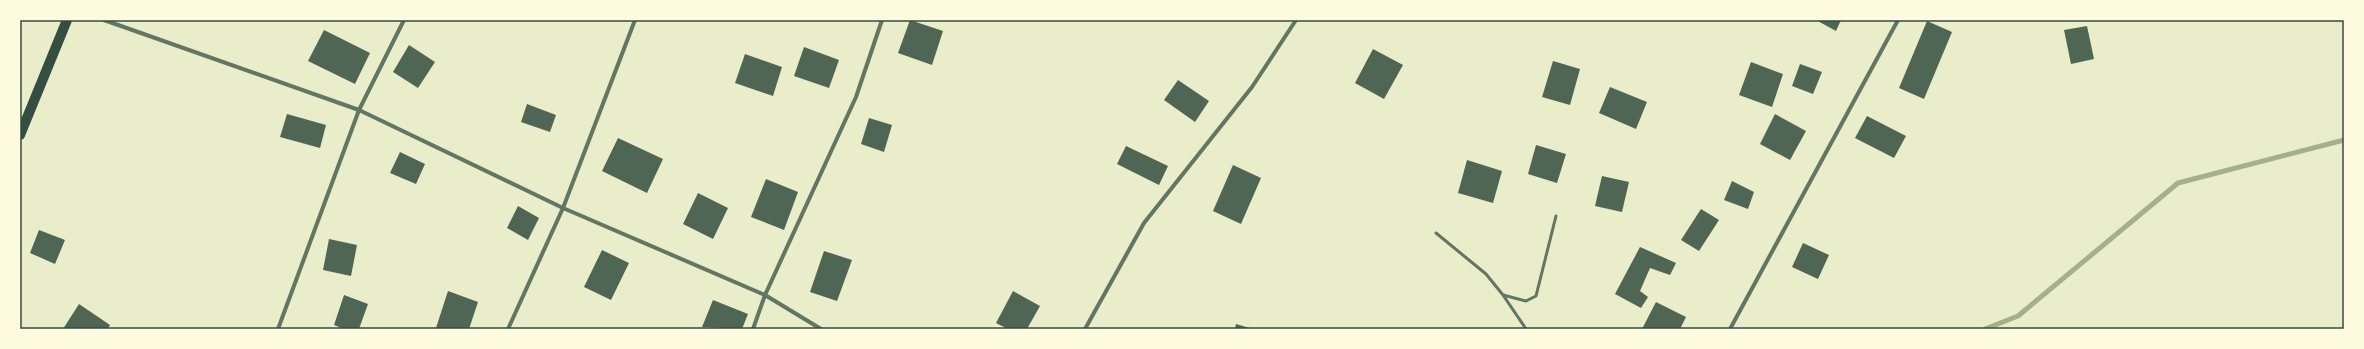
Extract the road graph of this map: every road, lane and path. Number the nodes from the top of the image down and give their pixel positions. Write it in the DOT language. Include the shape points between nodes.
graph roads {
  1 [pos="67,20"];
  2 [pos="104,20"];
  3 [pos="404,20"];
  4 [pos="635,20"];
  5 [pos="882,20"];
  6 [pos="1296,20"];
  7 [pos="1898,20"];
  8 [pos="359,110"];
  9 [pos="20,135"];
  10 [pos="563,208"];
  11 [pos="1556,216"];
  12 [pos="1436,233"];
  13 [pos="765,295"];
  14 [pos="1503,295"];
  15 [pos="278,329"];
  16 [pos="508,329"];
  17 [pos="753,329"];
  18 [pos="821,329"];
  19 [pos="1085,329"];
  20 [pos="1526,329"];
  21 [pos="1730,329"];
  1 -- 9 [label="main road"];
  2 -- 8 [label="street"];
  3 -- 8 [label="street"];
  4 -- 10 [label="street"];
  5 -- 13 [label="street" via="856,98"];
  6 -- 19 [label="street" via="1252,87 1144,223"];
  7 -- 21 [label="street"];
  8 -- 10 [label="street"];
  8 -- 15 [label="street"];
  10 -- 13 [label="street"];
  10 -- 16 [label="street"];
  11 -- 14 [label="lane" via="1536,296 1526,301"];
  12 -- 14 [label="lane" via="1448,246 1477,265"];
  13 -- 17 [label="street"];
  13 -- 18 [label="street"];
  14 -- 20 [label="lane"];
}
